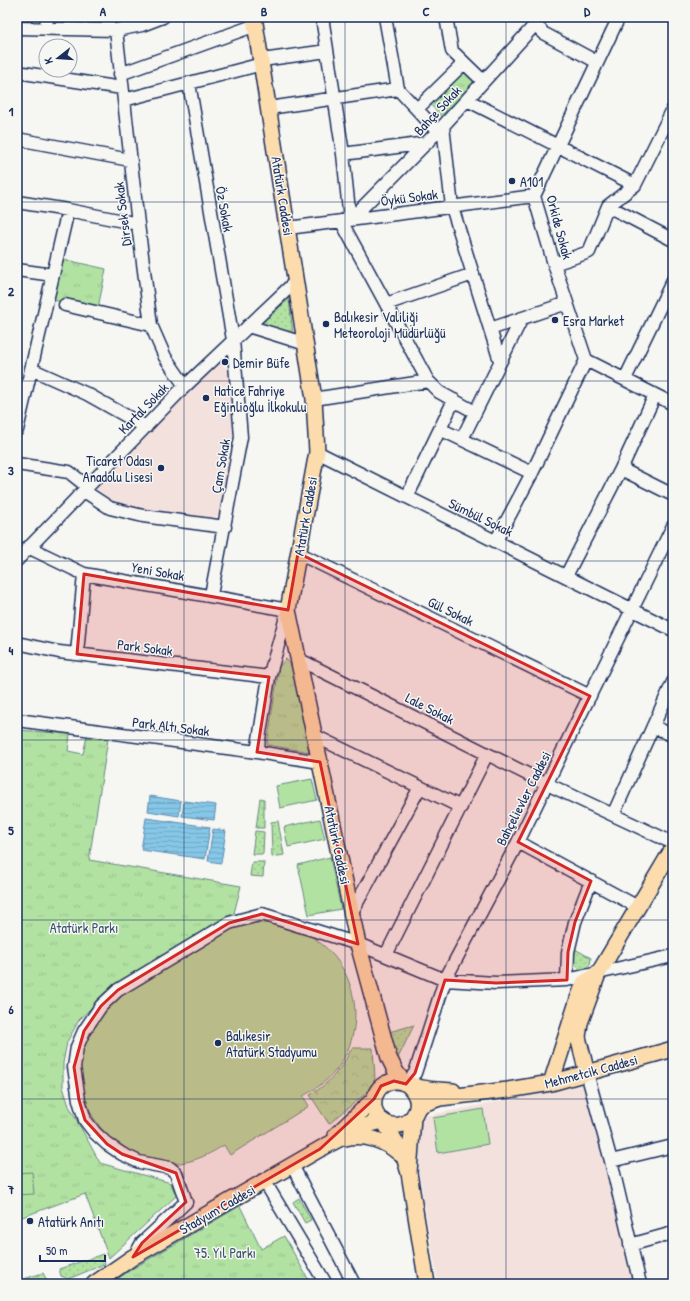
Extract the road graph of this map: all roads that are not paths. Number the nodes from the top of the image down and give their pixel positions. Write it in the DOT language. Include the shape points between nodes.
graph roads {
  1 [pos="108,17"];
  2 [pos="163,17"];
  3 [pos="322,17"];
  4 [pos="385,17"];
  5 [pos="446,17"];
  6 [pos="619,17"];
  7 [pos="536,20"];
  8 [pos="142,21"];
  9 [pos="255,21"];
  10 [pos="47,23"];
  11 [pos="17,28"];
  12 [pos="112,29"];
  13 [pos="327,50"];
  14 [pos="262,62"];
  15 [pos="597,62"];
  16 [pos="464,63"];
  17 [pos="17,72"];
  18 [pos="120,74"];
  19 [pos="482,81"];
  20 [pos="189,83"];
  21 [pos="398,89"];
  22 [pos="123,94"];
  23 [pos="334,98"];
  24 [pos="467,100"];
  25 [pos="269,108"];
  26 [pos="416,109"];
  27 [pos="673,109"];
  28 [pos="440,129"];
  29 [pos="17,139"];
  30 [pos="427,143"];
  31 [pos="557,145"];
  32 [pos="343,154"];
  33 [pos="130,160"];
  34 [pos="635,185"];
  35 [pos="534,196"];
  36 [pos="17,202"];
  37 [pos="608,206"];
  38 [pos="452,207"];
  39 [pos="68,210"];
  40 [pos="345,221"];
  41 [pos="138,224"];
  42 [pos="288,228"];
  43 [pos="673,240"];
  44 [pos="554,264"];
  45 [pos="17,270"];
  46 [pos="473,274"];
  47 [pos="53,275"];
  48 [pos="673,280"];
  49 [pos="295,282"];
  50 [pos="386,304"];
  51 [pos="567,304"];
  52 [pos="65,305"];
  53 [pos="522,318"];
  54 [pos="151,325"];
  55 [pos="248,326"];
  56 [pos="490,328"];
  57 [pos="233,340"];
  58 [pos="306,344"];
  59 [pos="586,360"];
  60 [pos="500,361"];
  61 [pos="31,369"];
  62 [pos="625,379"];
  63 [pos="428,381"];
  64 [pos="184,386"];
  65 [pos="655,395"];
  66 [pos="314,399"];
  67 [pos="454,400"];
  68 [pos="673,404"];
  69 [pos="475,412"];
  70 [pos="146,427"];
  71 [pos="440,429"];
  72 [pos="17,430"];
  73 [pos="462,439"];
  74 [pos="317,452"];
  75 [pos="17,464"];
  76 [pos="620,469"];
  77 [pos="532,473"];
  78 [pos="86,489"];
  79 [pos="673,495"];
  80 [pos="407,497"];
  81 [pos="673,526"];
  82 [pos="225,527"];
  83 [pos="496,541"];
  84 [pos="28,547"];
  85 [pos="298,553"];
  86 [pos="17,560"];
  87 [pos="84,574"];
  88 [pos="566,576"];
  89 [pos="211,595"];
  90 [pos="633,609"];
  91 [pos="288,610"];
  92 [pos="673,630"];
  93 [pos="17,643"];
  94 [pos="76,654"];
  95 [pos="298,659"];
  96 [pos="269,677"];
  97 [pos="673,682"];
  98 [pos="590,696"];
  99 [pos="17,720"];
  100 [pos="653,726"];
  101 [pos="315,736"];
  102 [pos="673,736"];
  103 [pos="257,752"];
  104 [pos="487,754"];
  105 [pos="320,762"];
  106 [pos="547,784"];
  107 [pos="420,787"];
  108 [pos="461,807"];
  109 [pos="613,815"];
  110 [pos="518,842"];
  111 [pos="673,843"];
  112 [pos="673,848"];
  113 [pos="591,881"];
  114 [pos="638,907"];
  115 [pos="352,912"];
  116 [pos="358,944"];
  117 [pos="386,955"];
  118 [pos="673,956"];
  119 [pos="598,974"];
  120 [pos="445,980"];
  121 [pos="567,980"];
  122 [pos="375,1010"];
  123 [pos="673,1049"];
  124 [pos="587,1073"];
  125 [pos="551,1083"];
  126 [pos="406,1084"];
  127 [pos="508,1090"];
  128 [pos="376,1094"];
  129 [pos="415,1113"];
  130 [pos="384,1122"];
  131 [pos="340,1140"];
  132 [pos="673,1146"];
  133 [pos="320,1149"];
  134 [pos="404,1157"];
  135 [pos="611,1161"];
  136 [pos="292,1165"];
  137 [pos="409,1173"];
  138 [pos="265,1182"];
  139 [pos="673,1233"];
  140 [pos="630,1245"];
  141 [pos="134,1257"];
  142 [pos="94,1284"];
  143 [pos="326,1284"];
  144 [pos="354,1284"];
  145 [pos="427,1284"];
  146 [pos="640,1284"];
  1 -- 12 [label="street, Dirsek Sokak"];
  2 -- 8 [label="street"];
  3 -- 13 [label="street"];
  4 -- 21 [label="street"];
  5 -- 16 [label="street" via="452,51"];
  6 -- 15 [label="street, Orkide Sokak"];
  7 -- 15 [label="street" via="543,33"];
  7 -- 19 [label="street, Bahçe Sokak"];
  8 -- 12 [label="street"];
  9 -- 14 [label="main road, Atatürk Caddesi"];
  9 -- 18 [label="street"];
  10 -- 11 [label="street"];
  10 -- 12 [label="street"];
  12 -- 18 [label="street, Dirsek Sokak"];
  13 -- 14 [label="street"];
  13 -- 23 [label="street"];
  14 -- 20 [label="street"];
  14 -- 25 [label="main road, Atatürk Caddesi"];
  15 -- 31 [label="street, Orkide Sokak"];
  16 -- 19 [label="street"];
  16 -- 26 [label="street"];
  17 -- 22 [label="street"];
  18 -- 22 [label="street, Dirsek Sokak"];
  19 -- 24 [label="street, Bahçe Sokak"];
  20 -- 22 [label="street"];
  20 -- 57 [label="street, Öz Sokak"];
  21 -- 23 [label="street"];
  21 -- 26 [label="street"];
  22 -- 33 [label="street, Dirsek Sokak"];
  23 -- 25 [label="street"];
  23 -- 32 [label="street"];
  24 -- 28 [label="street, Bahçe Sokak"];
  24 -- 31 [label="street"];
  25 -- 42 [label="main road, Atatürk Caddesi"];
  26 -- 28 [label="street"];
  27 -- 34 [label="street"];
  28 -- 30 [label="street, Bahçe Sokak"];
  28 -- 38 [label="street"];
  29 -- 33 [label="street"];
  30 -- 32 [label="street"];
  30 -- 40 [label="street, Bahçe Sokak"];
  31 -- 34 [label="street"];
  31 -- 35 [label="street, Orkide Sokak"];
  32 -- 40 [label="street"];
  33 -- 41 [label="street, Dirsek Sokak"];
  34 -- 37 [label="street"];
  35 -- 38 [label="street, Öykü Sokak"];
  35 -- 44 [label="street, Orkide Sokak"];
  36 -- 39 [label="street"];
  37 -- 43 [label="street"];
  37 -- 44 [label="street" via="589,252"];
  38 -- 40 [label="street, Öykü Sokak"];
  38 -- 46 [label="street"];
  39 -- 41 [label="street"];
  39 -- 47 [label="street"];
  40 -- 42 [label="street, Öykü Sokak"];
  40 -- 50 [label="street"];
  41 -- 54 [label="street, Dirsek Sokak"];
  42 -- 49 [label="main road, Atatürk Caddesi"];
  44 -- 51 [label="street, Orkide Sokak"];
  45 -- 47 [label="street"];
  46 -- 50 [label="street"];
  46 -- 56 [label="street"];
  47 -- 61 [label="street"];
  48 -- 62 [label="street"];
  49 -- 55 [label="street, Kartal Sokak"];
  49 -- 58 [label="main road, Atatürk Caddesi"];
  50 -- 63 [label="street"];
  51 -- 53 [label="street"];
  51 -- 59 [label="street, Orkide Sokak"];
  52 -- 54 [label="street"];
  53 -- 56 [label="street"];
  53 -- 60 [label="street"];
  54 -- 64 [label="street, Dirsek Sokak" via="165,357"];
  55 -- 57 [label="street, Kartal Sokak"];
  55 -- 58 [label="street"];
  56 -- 60 [label="street"];
  57 -- 64 [label="street, Kartal Sokak"];
  57 -- 82 [label="street, Çam Sokak" via="241,437"];
  58 -- 66 [label="main road, Atatürk Caddesi"];
  59 -- 62 [label="street"];
  59 -- 77 [label="street"];
  60 -- 69 [label="street"];
  61 -- 70 [label="street" via="87,394"];
  61 -- 72 [label="street"];
  62 -- 65 [label="street"];
  63 -- 66 [label="street"];
  63 -- 67 [label="street" via="439,392"];
  64 -- 70 [label="street, Kartal Sokak"];
  65 -- 68 [label="street"];
  65 -- 76 [label="street"];
  66 -- 74 [label="main road, Atatürk Caddesi"];
  67 -- 69 [label="street"];
  67 -- 71 [label="street"];
  69 -- 73 [label="street"];
  70 -- 78 [label="street, Kartal Sokak"];
  71 -- 73 [label="street"];
  71 -- 80 [label="street"];
  73 -- 77 [label="street"];
  74 -- 80 [label="street, Sümbül Sokak"];
  74 -- 85 [label="main road, Atatürk Caddesi"];
  75 -- 78 [label="street" via="69,472"];
  76 -- 79 [label="street"];
  76 -- 88 [label="street"];
  77 -- 83 [label="street"];
  78 -- 82 [label="street" via="110,508 117,510"];
  78 -- 84 [label="street, Kartal Sokak"];
  80 -- 83 [label="street, Sümbül Sokak"];
  81 -- 90 [label="street, Bahçelievler Caddesi"];
  82 -- 89 [label="street, Çam Sokak"];
  83 -- 88 [label="street, Sümbül Sokak"];
  84 -- 86 [label="street, Kartal Sokak"];
  84 -- 87 [label="street, Yeni Sokak"];
  85 -- 91 [label="main road, Atatürk Caddesi"];
  85 -- 98 [label="street, Gül Sokak"];
  87 -- 89 [label="street, Yeni Sokak"];
  87 -- 94 [label="street"];
  88 -- 90 [label="street, Sümbül Sokak"];
  89 -- 91 [label="street, Yeni Sokak"];
  90 -- 92 [label="street, Sümbül Sokak"];
  90 -- 98 [label="street, Bahçelievler Caddesi"];
  91 -- 95 [label="main road, Atatürk Caddesi"];
  91 -- 96 [label="street"];
  93 -- 94 [label="street, Park Sokak"];
  94 -- 96 [label="street, Park Sokak"];
  95 -- 101 [label="main road, Atatürk Caddesi"];
  95 -- 104 [label="street, Lale Sokak"];
  96 -- 103 [label="street"];
  97 -- 100 [label="street"];
  98 -- 106 [label="street, Bahçelievler Caddesi"];
  99 -- 103 [label="street, Park Altı Sokak"];
  100 -- 102 [label="street"];
  100 -- 109 [label="street"];
  101 -- 105 [label="main road, Atatürk Caddesi"];
  101 -- 107 [label="street"];
  103 -- 105 [label="street, Park Altı Sokak"];
  104 -- 106 [label="street, Lale Sokak"];
  104 -- 108 [label="street"];
  105 -- 115 [label="main road, Atatürk Caddesi"];
  106 -- 109 [label="street, Lale Sokak"];
  106 -- 110 [label="street, Bahçelievler Caddesi"];
  107 -- 108 [label="street"];
  107 -- 115 [label="street"];
  108 -- 117 [label="street"];
  109 -- 111 [label="street, Lale Sokak"];
  110 -- 113 [label="street"];
  110 -- 120 [label="street, Bahçelievler Caddesi"];
  112 -- 114 [label="main road"];
  113 -- 114 [label="street"];
  113 -- 121 [label="street" via="568,952"];
  114 -- 119 [label="main road"];
  115 -- 116 [label="main road, Atatürk Caddesi"];
  116 -- 117 [label="street"];
  116 -- 122 [label="main road, Atatürk Caddesi"];
  116 -- 141 [label="street" via="262,914 229,923 118,990 101,1006 84,1031 74,1067 78,1100 85,1120 95,1133 122,1154 139,1162 170,1168 176,1173 186,1202 142,1243"];
  117 -- 120 [label="street"];
  118 -- 119 [label="street"];
  119 -- 121 [label="street"];
  119 -- 124 [label="main road" via="580,1023 578,1037"];
  119 -- 125 [label="main road" via="584,983"];
  120 -- 121 [label="street" via="496,983"];
  120 -- 126 [label="street, Bahçelievler Caddesi" via="415,1072"];
  122 -- 126 [label="main road" via="389,1058"];
  122 -- 128 [label="main road" via="383,1076"];
  123 -- 124 [label="main road, Mehmetcik Caddesi"];
  124 -- 125 [label="main road, Mehmetcik Caddesi"];
  124 -- 135 [label="street"];
  125 -- 127 [label="main road, Mehmetcik Caddesi"];
  126 -- 127 [label="main road" via="461,1091"];
  126 -- 128 [label="main road" via="387,1082"];
  126 -- 129 [label="main road" via="417,1096"];
  127 -- 129 [label="main road" via="440,1098 423,1104"];
  128 -- 130 [label="main road" via="374,1106 376,1113"];
  128 -- 133 [label="main road"];
  129 -- 130 [label="main road" via="404,1124"];
  129 -- 137 [label="main road"];
  130 -- 131 [label="main road" via="358,1129"];
  130 -- 134 [label="main road"];
  131 -- 133 [label="main road"];
  131 -- 134 [label="main road" via="351,1137 371,1138 388,1144"];
  132 -- 135 [label="street"];
  133 -- 136 [label="main road, Stadyum Caddesi"];
  134 -- 137 [label="main road"];
  135 -- 140 [label="street"];
  136 -- 138 [label="main road, Stadyum Caddesi"];
  136 -- 144 [label="street"];
  137 -- 145 [label="main road"];
  138 -- 141 [label="main road, Stadyum Caddesi"];
  138 -- 143 [label="street"];
  139 -- 140 [label="street"];
  140 -- 146 [label="street"];
  141 -- 142 [label="main road, Stadyum Caddesi"];
}
